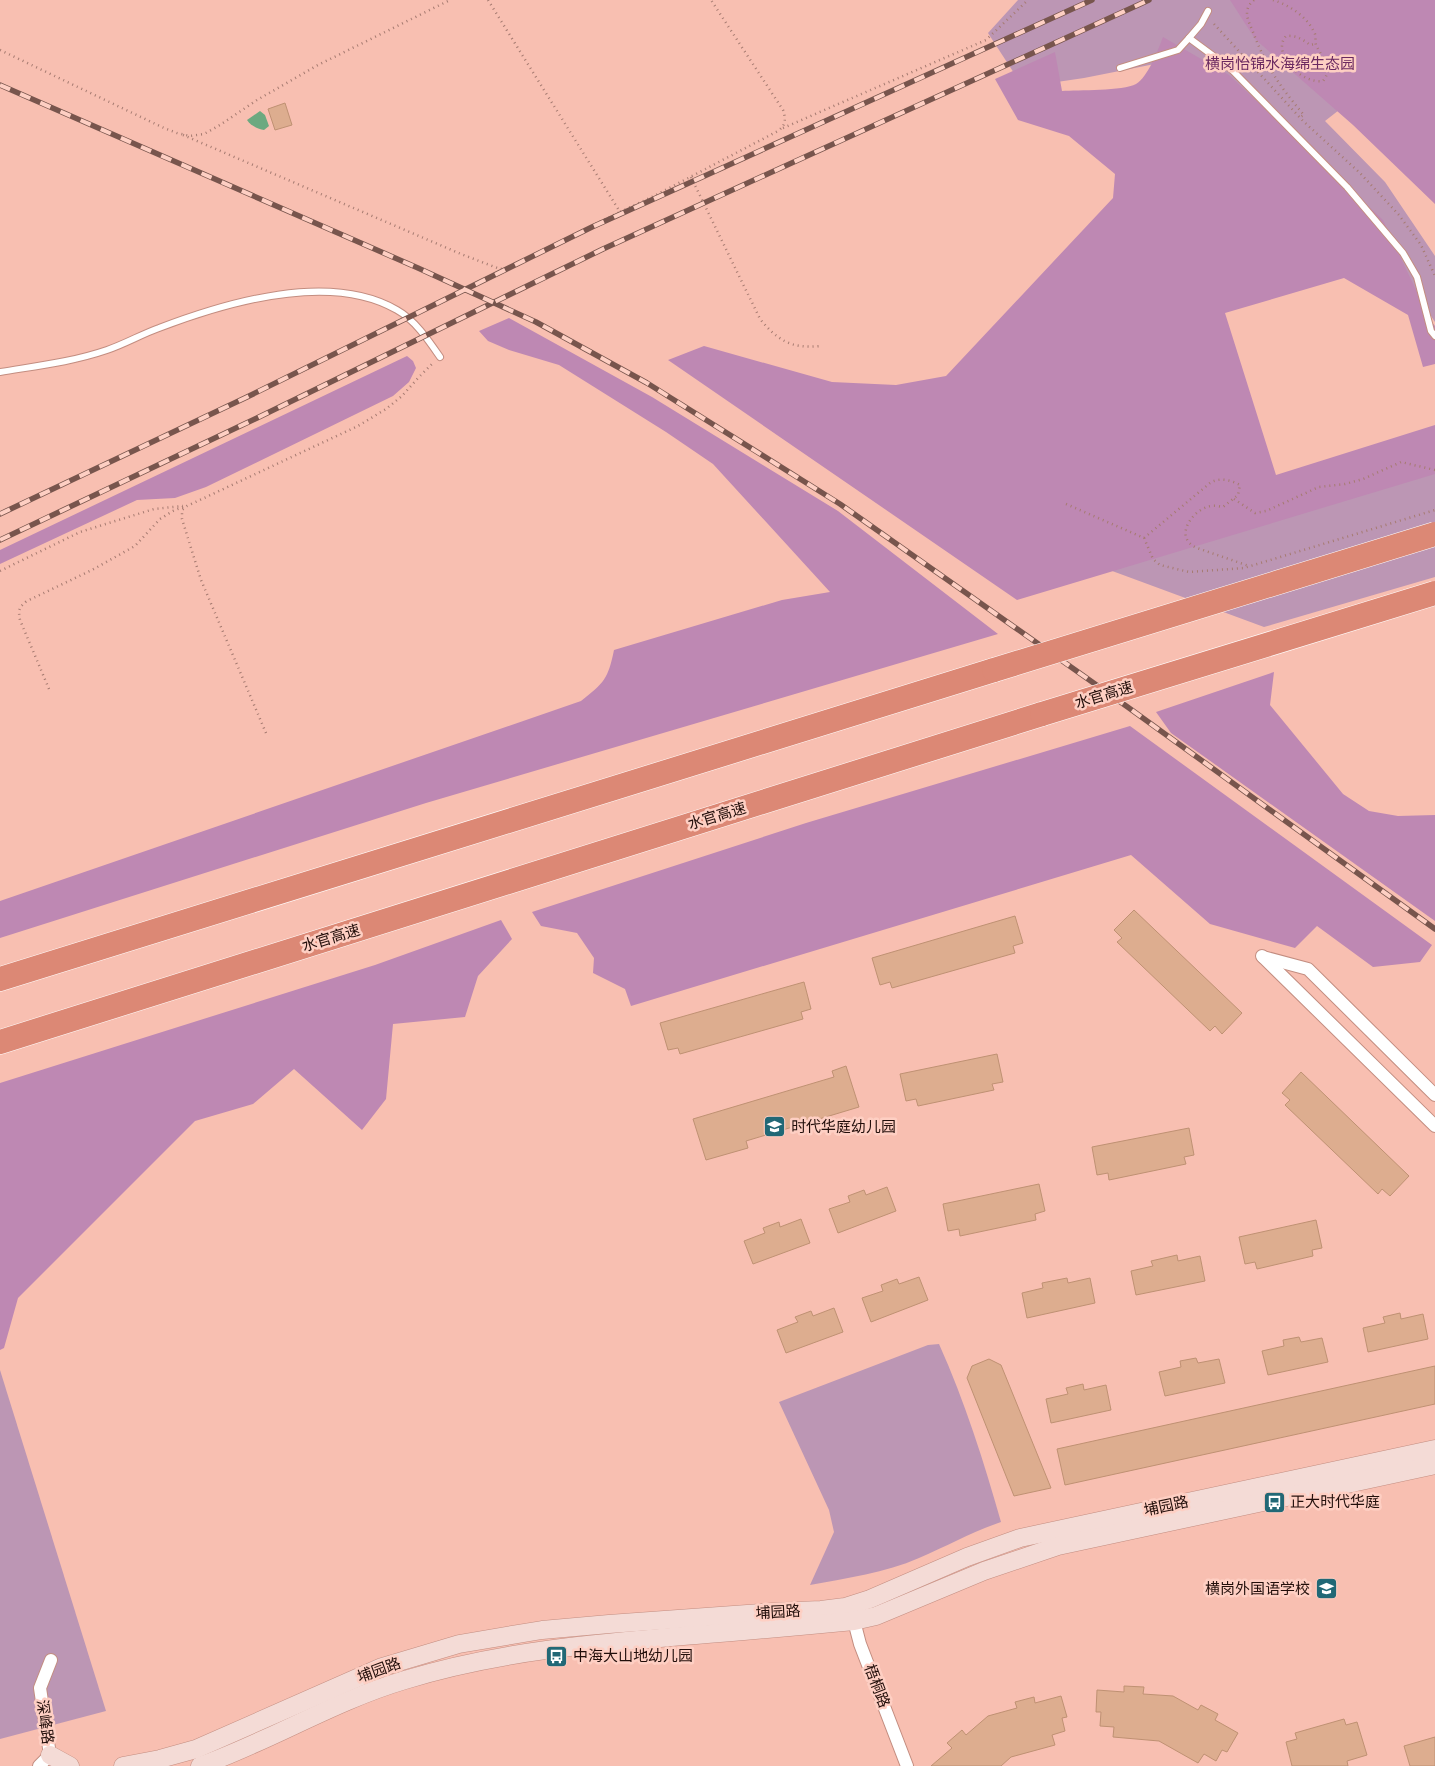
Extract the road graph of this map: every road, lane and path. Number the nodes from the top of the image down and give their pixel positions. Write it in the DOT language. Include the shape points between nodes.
graph roads {
  1 [pos="450,0"];
  2 [pos="488,0"];
  3 [pos="711,0"];
  4 [pos="1028,0"];
  5 [pos="1254,0"];
  6 [pos="1273,0"];
  7 [pos="1208,11"];
  8 [pos="1215,27"];
  9 [pos="1189,38"];
  10 [pos="1315,44"];
  11 [pos="0,50"];
  12 [pos="1120,68"];
  13 [pos="1300,117"];
  14 [pos="783,128"];
  15 [pos="177,133"];
  16 [pos="691,177"];
  17 [pos="620,212"];
  18 [pos="1435,276"];
  19 [pos="1435,336"];
  20 [pos="821,346"];
  21 [pos="440,357"];
  22 [pos="0,372"];
  23 [pos="1435,470"];
  24 [pos="1234,499"];
  25 [pos="1066,504"];
  26 [pos="187,506"];
  27 [pos="1435,510"];
  28 [pos="1435,534"];
  29 [pos="1144,538"];
  30 [pos="1249,566"];
  31 [pos="0,571"];
  32 [pos="1435,593"];
  33 [pos="49,688"];
  34 [pos="266,733"];
  35 [pos="0,978"];
  36 [pos="0,1042"];
  37 [pos="1435,1095"];
  38 [pos="1435,1126"];
  39 [pos="1435,1449"];
  40 [pos="1435,1465"];
  41 [pos="850,1614"];
  42 [pos="51,1660"];
  43 [pos="47,1762"];
  44 [pos="70,1766"];
  45 [pos="123,1766"];
  46 [pos="200,1766"];
  47 [pos="907,1766"];
  1 -- 15 [label="path" via="318,65 204,134 190,136"];
  2 -- 17 [label="path"];
  3 -- 14 [label="path" via="783,110"];
  4 -- 14 [label="path" via="986,40"];
  5 -- 13 [label="path" via="1247,8 1247,18 1261,53 1304,115"];
  6 -- 10 [label="path" via="1302,16 1314,32"];
  7 -- 9 [label="lane"];
  8 -- 13 [label="path"];
  9 -- 12 [label="lane" via="1178,50"];
  9 -- 19 [label="lane" via="1231,70 1347,187 1403,253 1417,277"];
  10 -- 10 [label="path" via="1328,67 1323,81 1305,78 1290,66 1282,47 1283,39 1291,35 1310,45"];
  11 -- 15 [label="path"];
  13 -- 18 [label="path" via="1360,172 1399,215 1421,245"];
  14 -- 16 [label="path"];
  15 -- 17 [label="path" via="500,269"];
  16 -- 17 [label="path"];
  16 -- 20 [label="path" via="760,319 787,344 809,348"];
  21 -- 22 [label="lane" via="427,338 398,310 371,298 320,290 248,300 157,328 76,360"];
  21 -- 26 [label="path" via="392,405 358,426"];
  23 -- 24 [label="path" via="1397,463 1345,484 1320,487 1255,514"];
  24 -- 29 [label="path" via="1239,492 1239,483 1214,480"];
  24 -- 30 [label="path" via="1223,506 1209,506 1198,512 1186,527 1186,539 1190,545"];
  25 -- 29 [label="path"];
  26 -- 31 [label="path" via="154,509 80,532"];
  26 -- 33 [label="path" via="160,518 135,546 20,606 20,620"];
  26 -- 34 [label="path" via="182,510 184,531 201,580"];
  27 -- 30 [label="path"];
  28 -- 35 [label="highway, bridge"];
  29 -- 30 [label="path" via="1153,559 1160,565 1189,572"];
  32 -- 36 [label="highway, 水官高速, bridge"];
  37 -- 38 [label="street" via="1308,969 1262,956"];
  39 -- 41 [label="street, 埔园路" via="1020,1538 870,1599"];
  40 -- 41 [label="street, 埔园路" via="1058,1546 984,1570 876,1616"];
  41 -- 45 [label="street, 埔园路" via="571,1627 459,1644 382,1667 196,1749"];
  41 -- 46 [label="street, 埔园路" via="477,1660 404,1680 339,1704"];
  41 -- 47 [label="street, 梧桐路"];
  42 -- 43 [label="street, 深峰路" via="40,1688"];
  43 -- 44 [label="street"];
}
